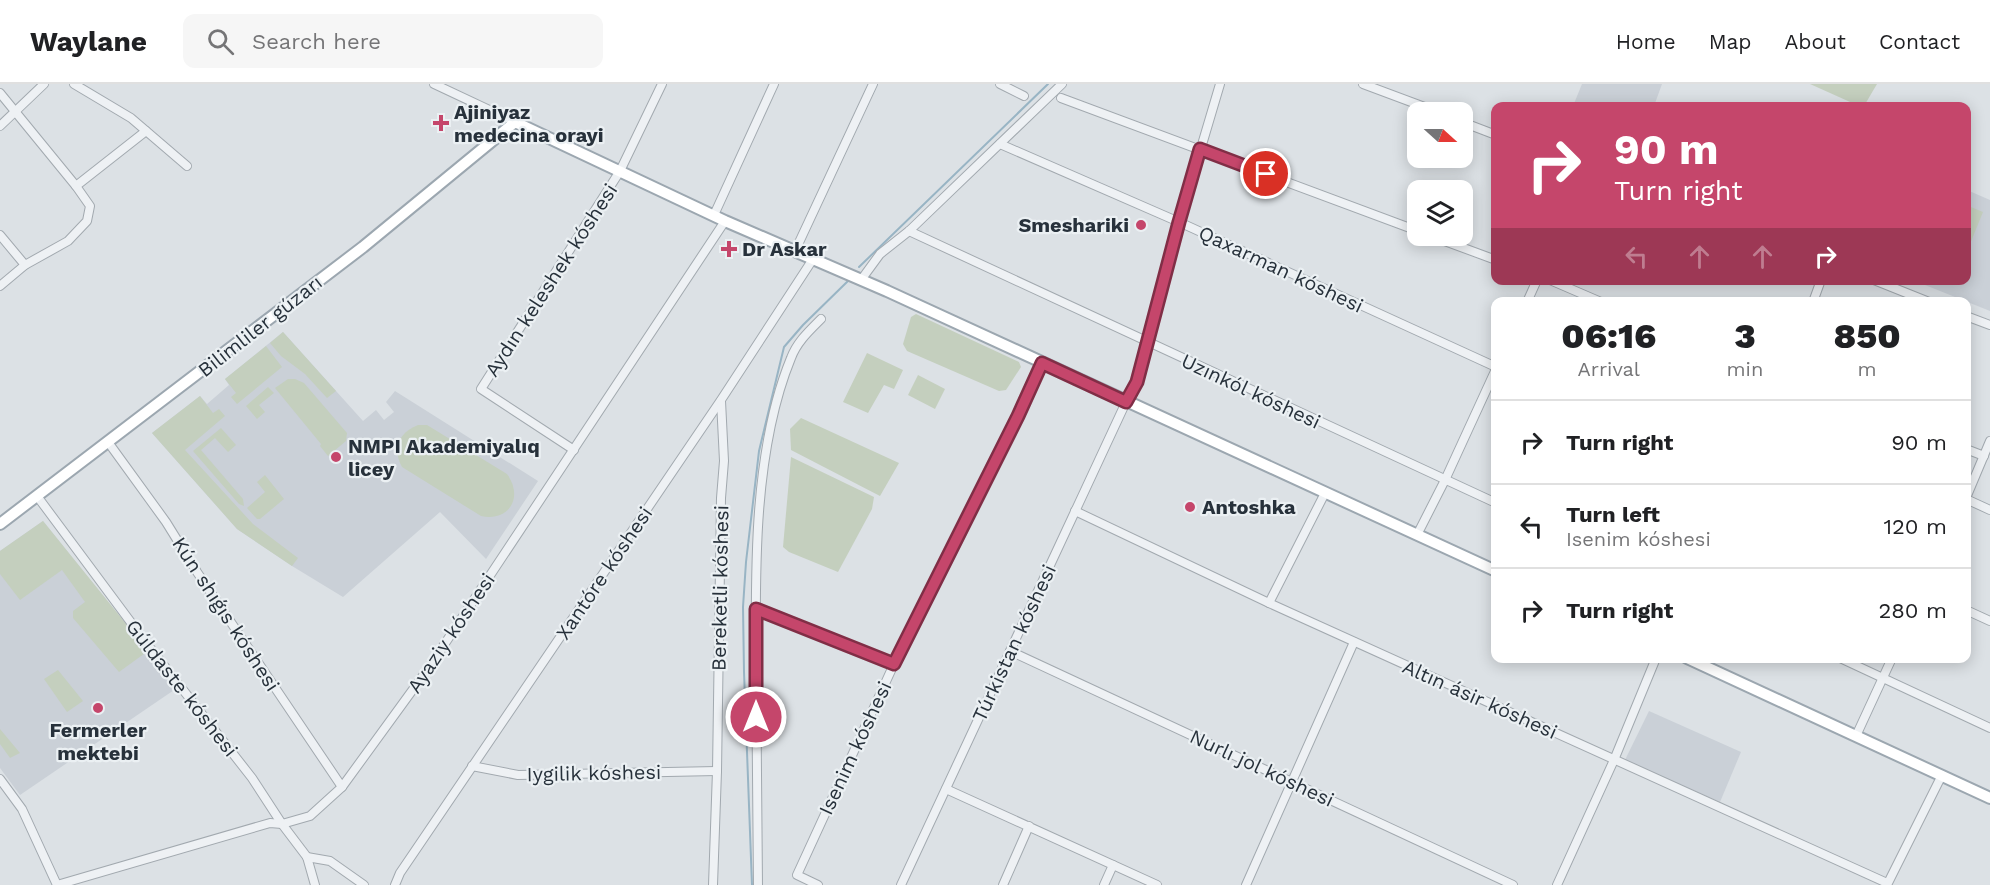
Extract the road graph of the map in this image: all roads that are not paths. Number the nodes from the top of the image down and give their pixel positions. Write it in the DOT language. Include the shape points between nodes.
graph roads {
  1 [pos="44,84"];
  2 [pos="74,84"];
  3 [pos="434,84"];
  4 [pos="662,84"];
  5 [pos="774,84"];
  6 [pos="873,84"];
  7 [pos="1000,84"];
  8 [pos="1062,84"];
  9 [pos="1220,84"];
  10 [pos="1363,84"];
  11 [pos="0,93"];
  12 [pos="1024,96"];
  13 [pos="1061,98"];
  14 [pos="1411,102"];
  15 [pos="17,111"];
  16 [pos="515,122"];
  17 [pos="0,126"];
  18 [pos="1473,126"];
  19 [pos="146,131"];
  20 [pos="1491,133"];
  21 [pos="1000,144"];
  22 [pos="1200,149"];
  23 [pos="187,166"];
  24 [pos="620,171"];
  25 [pos="76,186"];
  26 [pos="714,215"];
  27 [pos="725,221"];
  28 [pos="1179,222"];
  29 [pos="1407,227"];
  30 [pos="909,231"];
  31 [pos="0,235"];
  32 [pos="1458,246"];
  33 [pos="795,251"];
  34 [pos="1491,258"];
  35 [pos="813,259"];
  36 [pos="25,265"];
  37 [pos="861,280"];
  38 [pos="1562,285"];
  39 [pos="1886,285"];
  40 [pos="0,286"];
  41 [pos="1589,297"];
  42 [pos="1916,297"];
  43 [pos="1971,318"];
  44 [pos="821,319"];
  45 [pos="1990,325"];
  46 [pos="1148,343"];
  47 [pos="1042,363"];
  48 [pos="1491,366"];
  49 [pos="1491,379"];
  50 [pos="721,400"];
  51 [pos="1126,402"];
  52 [pos="1990,441"];
  53 [pos="108,442"];
  54 [pos="574,450"];
  55 [pos="1971,451"];
  56 [pos="1984,456"];
  57 [pos="1445,480"];
  58 [pos="1971,487"];
  59 [pos="1325,493"];
  60 [pos="37,496"];
  61 [pos="1491,501"];
  62 [pos="1971,501"];
  63 [pos="1990,510"];
  64 [pos="1075,511"];
  65 [pos="0,524"];
  66 [pos="1418,535"];
  67 [pos="1491,569"];
  68 [pos="1269,603"];
  69 [pos="756,609"];
  70 [pos="1971,612"];
  71 [pos="1990,621"];
  72 [pos="1354,642"];
  73 [pos="1010,651"];
  74 [pos="1654,663"];
  75 [pos="1698,663"];
  76 [pos="1851,663"];
  77 [pos="1890,663"];
  78 [pos="894,664"];
  79 [pos="1883,678"];
  80 [pos="1990,728"];
  81 [pos="1856,736"];
  82 [pos="1614,760"];
  83 [pos="472,766"];
  84 [pos="717,771"];
  85 [pos="1942,775"];
  86 [pos="0,779"];
  87 [pos="1292,782"];
  88 [pos="342,788"];
  89 [pos="946,789"];
  90 [pos="1990,798"];
  91 [pos="282,824"];
  92 [pos="1029,826"];
  93 [pos="307,856"];
  94 [pos="1113,865"];
  95 [pos="1887,884"];
  96 [pos="57,885"];
  97 [pos="315,885"];
  98 [pos="364,885"];
  99 [pos="396,885"];
  100 [pos="713,885"];
  101 [pos="758,885"];
  102 [pos="818,885"];
  103 [pos="901,885"];
  104 [pos="1003,885"];
  105 [pos="1104,885"];
  106 [pos="1157,885"];
  107 [pos="1246,885"];
  108 [pos="1513,885"];
  109 [pos="1557,885"];
  1 -- 15 [label="street"];
  2 -- 19 [label="street"];
  3 -- 16 [label="street"];
  4 -- 24 [label="street, Aydın keleshek kóshesi"];
  5 -- 26 [label="street"];
  6 -- 33 [label="street"];
  7 -- 12 [label="street"];
  8 -- 21 [label="street"];
  9 -- 22 [label="street, Túrkistan kóshesi"];
  10 -- 14 [label="street"];
  11 -- 15 [label="street"];
  13 -- 22 [label="street"];
  15 -- 17 [label="street"];
  15 -- 25 [label="street"];
  16 -- 24 [label="main road"];
  16 -- 53 [label="main road, Bilimliler gúzarı" via="378,235"];
  18 -- 20 [label="street"];
  19 -- 23 [label="street"];
  19 -- 25 [label="street"];
  21 -- 28 [label="street, Qaxarman kóshesi"];
  21 -- 30 [label="street"];
  22 -- 28 [label="street, Túrkistan kóshesi"];
  22 -- 29 [label="street"];
  24 -- 26 [label="main road"];
  24 -- 54 [label="street, Aydın keleshek kóshesi" via="481,389"];
  25 -- 36 [label="street" via="90,206 87,221 68,241"];
  26 -- 27 [label="main road"];
  27 -- 33 [label="main road"];
  27 -- 54 [label="street, Ayaziy kóshesi"];
  28 -- 46 [label="street, Túrkistan kóshesi"];
  28 -- 48 [label="street, Qaxarman kóshesi"];
  30 -- 37 [label="street" via="880,254"];
  30 -- 46 [label="street, Uzınkól kóshesi"];
  31 -- 36 [label="street"];
  32 -- 34 [label="street"];
  33 -- 35 [label="main road"];
  35 -- 37 [label="main road"];
  35 -- 50 [label="street, Xantóre kóshesi"];
  36 -- 40 [label="street"];
  37 -- 47 [label="main road"];
  38 -- 41 [label="street"];
  39 -- 42 [label="street"];
  43 -- 45 [label="street"];
  44 -- 69 [label="street" via="803,336 791,357 768,436 758,529"];
  46 -- 51 [label="street, Túrkistan kóshesi" via="1137,382"];
  46 -- 57 [label="street, Uzınkól kóshesi"];
  47 -- 51 [label="main road"];
  47 -- 78 [label="street, Isenim kóshesi"];
  49 -- 57 [label="street"];
  50 -- 83 [label="street, Xantóre kóshesi"];
  50 -- 84 [label="street, Bereketli kóshesi" via="724,461"];
  51 -- 59 [label="main road"];
  51 -- 64 [label="street, Túrkistan kóshesi"];
  52 -- 56 [label="street"];
  53 -- 60 [label="main road, Bilimliler gúzarı"];
  53 -- 88 [label="street, Kún shıǵıs kóshesi" via="166,522"];
  54 -- 88 [label="street, Ayaziy kóshesi" via="430,666"];
  55 -- 56 [label="street"];
  56 -- 58 [label="street"];
  57 -- 61 [label="street, Uzınkól kóshesi"];
  57 -- 66 [label="street"];
  59 -- 66 [label="main road"];
  59 -- 68 [label="street"];
  60 -- 65 [label="main road, Bilimliler gúzarı"];
  60 -- 91 [label="street, Gúldaste kóshesi" via="252,778"];
  62 -- 63 [label="street"];
  64 -- 68 [label="street, Altın ásir kóshesi"];
  64 -- 73 [label="street, Túrkistan kóshesi"];
  66 -- 67 [label="main road"];
  68 -- 72 [label="street, Altın ásir kóshesi"];
  69 -- 78 [label="street"];
  69 -- 101 [label="street"];
  70 -- 71 [label="street"];
  72 -- 82 [label="street, Altın ásir kóshesi"];
  72 -- 87 [label="street"];
  73 -- 87 [label="street, Nurlı jol kóshesi"];
  73 -- 89 [label="street, Túrkistan kóshesi"];
  74 -- 82 [label="street"];
  75 -- 81 [label="main road"];
  76 -- 79 [label="street"];
  77 -- 79 [label="street"];
  78 -- 102 [label="street, Isenim kóshesi" via="797,875"];
  79 -- 80 [label="street"];
  79 -- 81 [label="street"];
  81 -- 85 [label="main road"];
  82 -- 95 [label="street, Altın ásir kóshesi"];
  82 -- 109 [label="street"];
  83 -- 84 [label="street, Iygilik kóshesi" via="518,775"];
  83 -- 99 [label="street, Xantóre kóshesi" via="400,873"];
  84 -- 100 [label="street, Bereketli kóshesi"];
  85 -- 90 [label="main road"];
  85 -- 95 [label="street"];
  86 -- 96 [label="street" via="22,809"];
  87 -- 107 [label="street"];
  87 -- 108 [label="street, Nurlı jol kóshesi"];
  88 -- 91 [label="street, Ayaziy kóshesi" via="310,816"];
  89 -- 92 [label="street"];
  89 -- 103 [label="street, Túrkistan kóshesi"];
  91 -- 93 [label="street, Gúldaste kóshesi"];
  91 -- 96 [label="street, Ayaziy kóshesi" via="270,823"];
  92 -- 94 [label="street"];
  92 -- 104 [label="street"];
  93 -- 97 [label="street, Gúldaste kóshesi"];
  93 -- 98 [label="street" via="330,861"];
  94 -- 105 [label="street"];
  94 -- 106 [label="street"];
}
